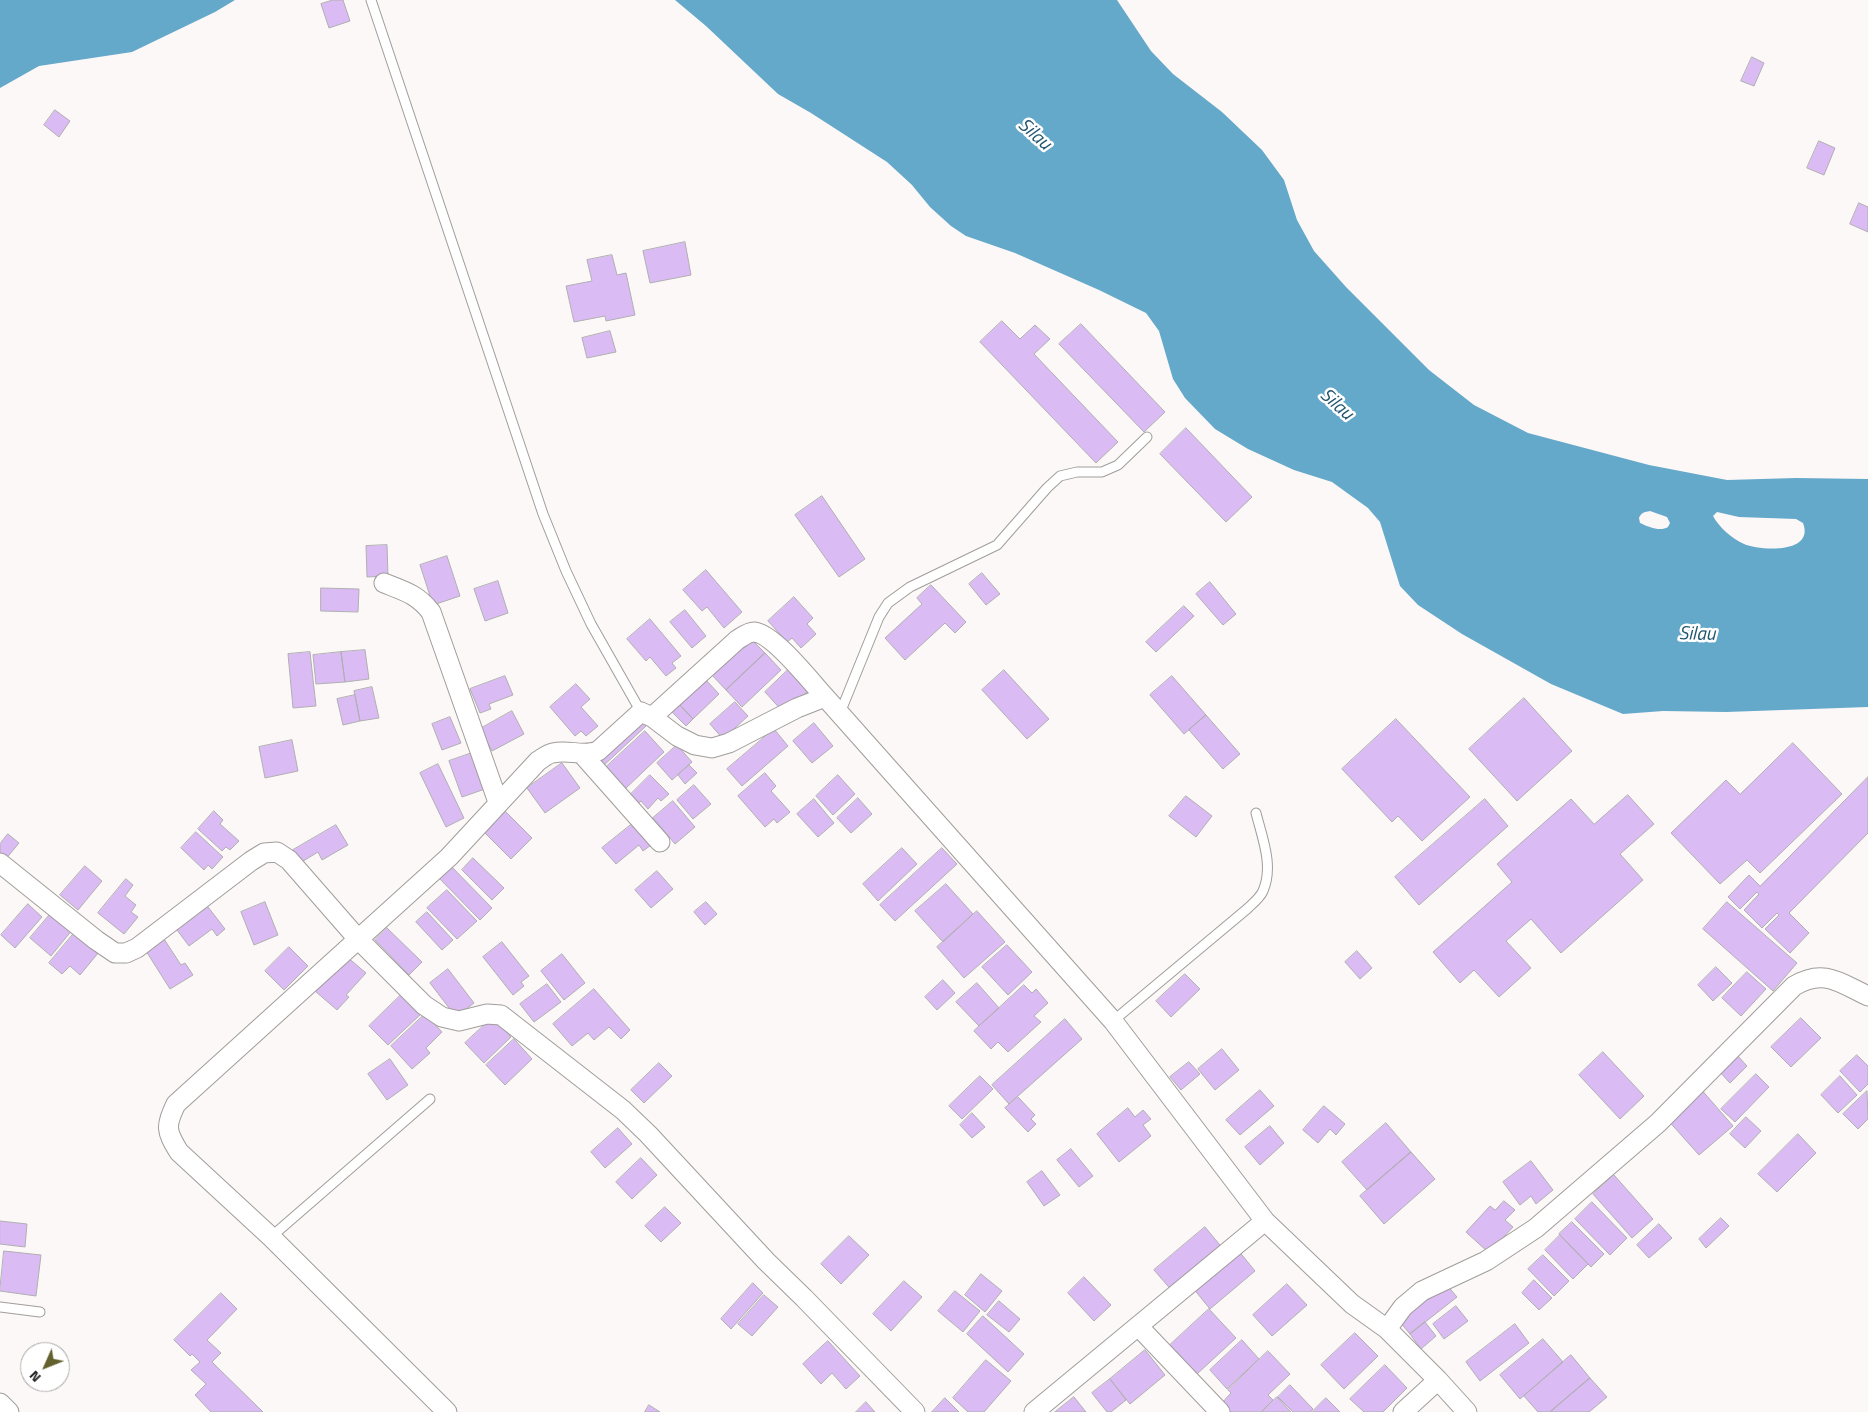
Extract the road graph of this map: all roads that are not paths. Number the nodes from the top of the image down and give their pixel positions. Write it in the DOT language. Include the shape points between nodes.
graph roads {
  1 [pos="370,0"];
  2 [pos="1147,437"];
  3 [pos="384,583"];
  4 [pos="825,697"];
  5 [pos="840,713"];
  6 [pos="646,715"];
  7 [pos="582,754"];
  8 [pos="498,802"];
  9 [pos="1256,813"];
  10 [pos="660,842"];
  11 [pos="0,863"];
  12 [pos="358,940"];
  13 [pos="1868,996"];
  14 [pos="1113,1021"];
  15 [pos="430,1098"];
  16 [pos="1265,1221"];
  17 [pos="271,1237"];
  18 [pos="0,1307"];
  19 [pos="40,1312"];
  20 [pos="1138,1326"];
  21 [pos="1387,1329"];
  22 [pos="1438,1380"];
  23 [pos="0,1402"];
  24 [pos="9,1412"];
  25 [pos="446,1412"];
  26 [pos="915,1412"];
  27 [pos="1034,1412"];
  28 [pos="1220,1412"];
  29 [pos="1403,1412"];
  30 [pos="1467,1412"];
  1 -- 6 [label="lane" via="543,514 591,624"];
  2 -- 5 [label="lane" via="1118,465 1102,472 1060,476 997,545 910,587 888,603 879,616"];
  3 -- 8 [label="street" via="422,600 431,612"];
  4 -- 5 [label="street"];
  4 -- 6 [label="street" via="712,748 676,736"];
  4 -- 6 [label="street" via="788,655 764,635 754,632 737,640"];
  5 -- 14 [label="street"];
  6 -- 7 [label="street" via="598,751"];
  7 -- 8 [label="street" via="554,752 546,756"];
  7 -- 10 [label="street"];
  8 -- 12 [label="street" via="448,857"];
  9 -- 14 [label="lane" via="1266,857 1267,877 1262,893"];
  11 -- 12 [label="street" via="96,940 114,952 126,952 137,948 264,853 277,852 289,860"];
  12 -- 17 [label="street" via="176,1104 168,1119 169,1135 179,1152"];
  12 -- 26 [label="street" via="424,1005 442,1017 459,1021 487,1014 501,1015 623,1110"];
  13 -- 21 [label="street" via="1835,980 1820,977 1807,978 1794,986 1658,1123 1536,1228 1486,1260 1422,1292 1403,1307"];
  14 -- 16 [label="street"];
  15 -- 17 [label="lane"];
  16 -- 20 [label="street"];
  16 -- 21 [label="street" via="1352,1304"];
  17 -- 25 [label="street"];
  18 -- 19 [label="lane"];
  20 -- 27 [label="street"];
  20 -- 28 [label="street"];
  21 -- 22 [label="street"];
  22 -- 29 [label="street"];
  22 -- 30 [label="street"];
  23 -- 24 [label="street"];
}
